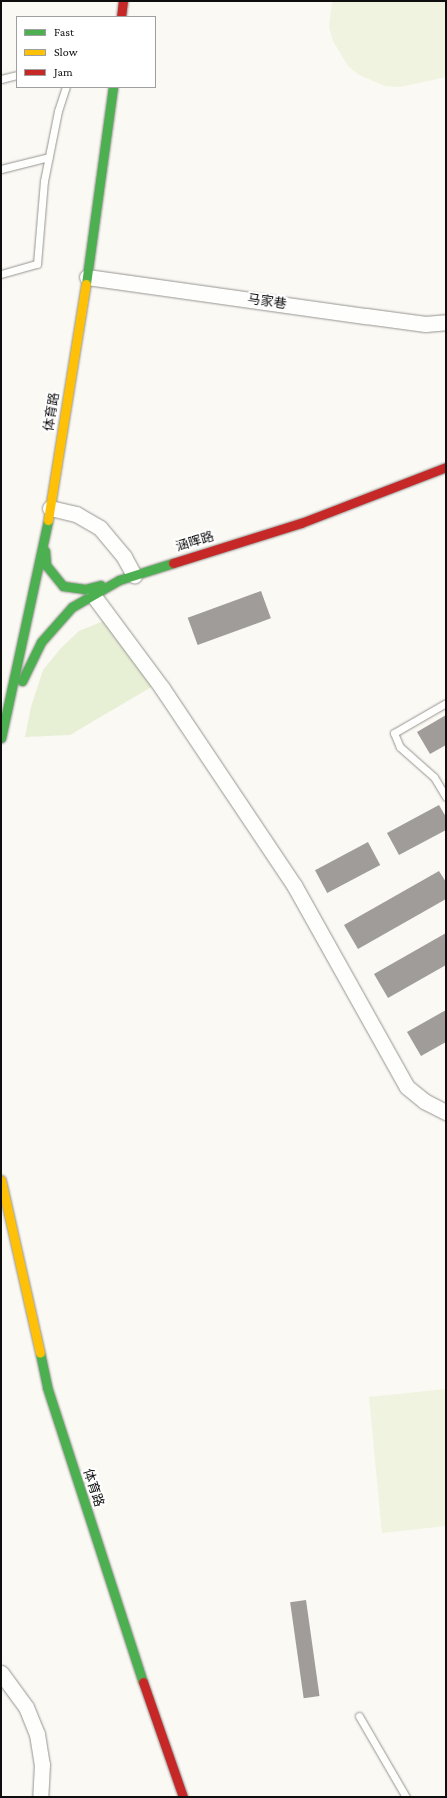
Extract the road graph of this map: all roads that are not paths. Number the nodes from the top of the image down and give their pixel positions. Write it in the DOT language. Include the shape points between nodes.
graph roads {
  1 [pos="123,1"];
  2 [pos="121,16"];
  3 [pos="16,74"];
  4 [pos="1,79"];
  5 [pos="66,88"];
  6 [pos="113,88"];
  7 [pos="49,157"];
  8 [pos="1,169"];
  9 [pos="1,274"];
  10 [pos="87,277"];
  11 [pos="446,322"];
  12 [pos="446,467"];
  13 [pos="50,508"];
  14 [pos="44,542"];
  15 [pos="134,575"];
  16 [pos="119,580"];
  17 [pos="93,595"];
  18 [pos="446,703"];
  19 [pos="4,713"];
  20 [pos="1,738"];
  21 [pos="446,797"];
  22 [pos="446,1112"];
  23 [pos="1,1180"];
  24 [pos="1,1673"];
  25 [pos="359,1716"];
  26 [pos="40,1797"];
  27 [pos="183,1797"];
  28 [pos="406,1797"];
  1 -- 2 [label="street"];
  3 -- 4 [label="lane"];
  5 -- 7 [label="lane" via="58,111"];
  6 -- 10 [label="street, 体育路"];
  7 -- 8 [label="lane"];
  7 -- 9 [label="lane" via="37,264"];
  10 -- 11 [label="street, 马家巷" via="425,324"];
  10 -- 13 [label="street, 体育路"];
  12 -- 15 [label="street, 涵晖路" via="301,523"];
  13 -- 14 [label="street, 体育路"];
  13 -- 15 [label="street" via="76,514 100,528"];
  14 -- 16 [label="street" via="46,565 63,586 85,589"];
  14 -- 19 [label="street, 体育路"];
  15 -- 16 [label="street, 涵晖路"];
  16 -- 17 [label="street, 涵晖路"];
  17 -- 19 [label="street, 涵晖路" via="72,607 41,642"];
  17 -- 22 [label="street" via="162,688 294,886 407,1087 424,1101"];
  18 -- 21 [label="lane" via="394,733 400,747 434,777"];
  19 -- 20 [label="street, 体育路"];
  23 -- 27 [label="street, 体育路" via="47,1387 125,1630"];
  24 -- 26 [label="street" via="26,1707 37,1734 42,1764"];
  25 -- 28 [label="lane"];
}
